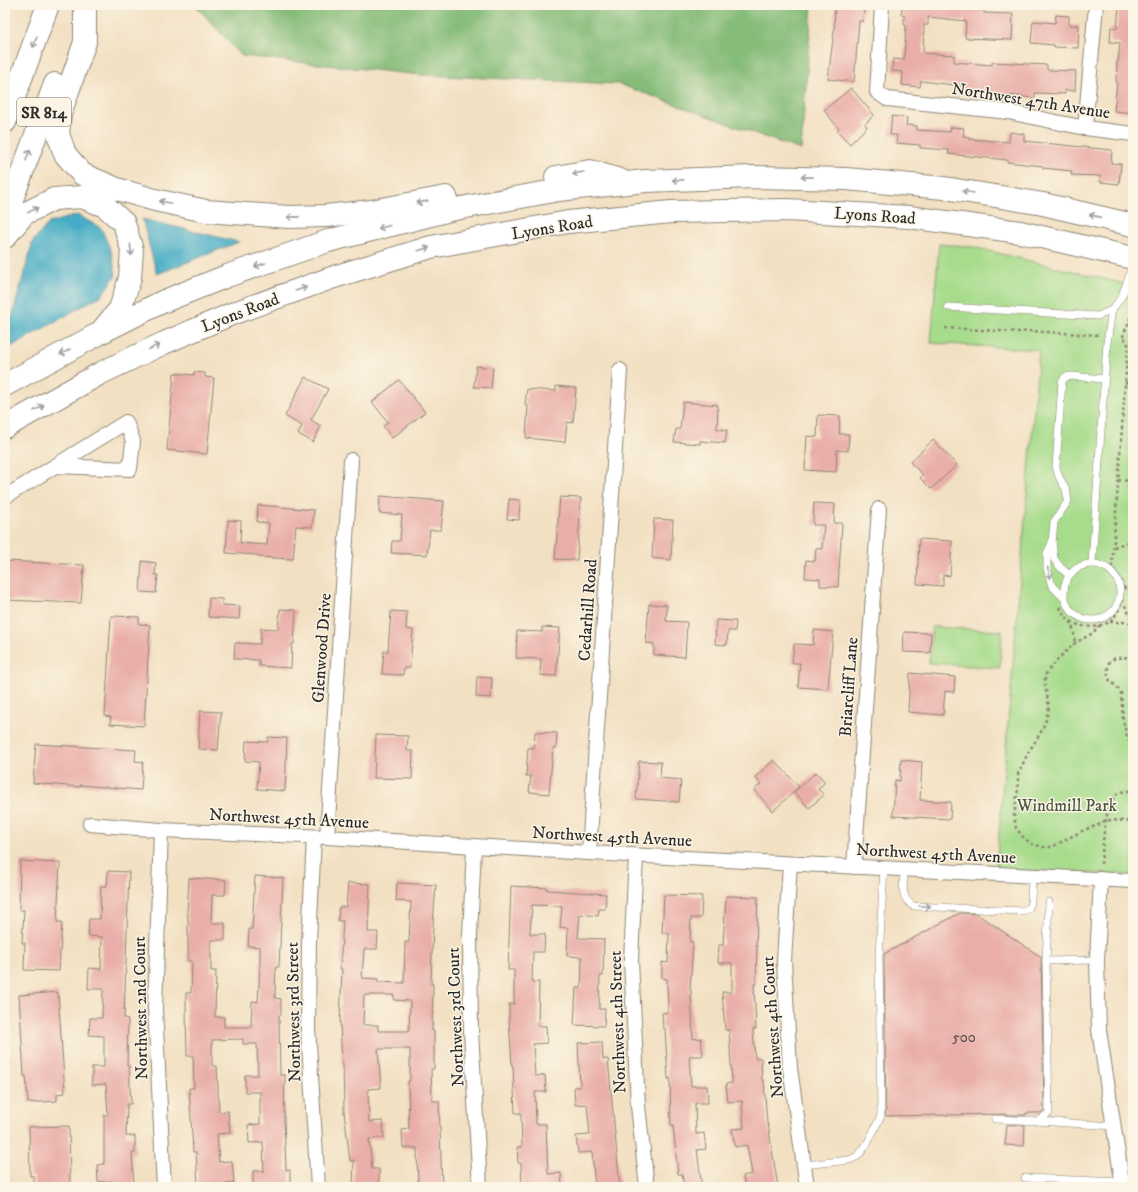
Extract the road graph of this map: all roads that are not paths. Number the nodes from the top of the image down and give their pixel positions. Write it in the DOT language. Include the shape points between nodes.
graph roads {
  1 [pos="48,5"];
  2 [pos="84,5"];
  3 [pos="882,5"];
  4 [pos="1096,5"];
  5 [pos="5,122"];
  6 [pos="1085,128"];
  7 [pos="1133,134"];
  8 [pos="629,182"];
  9 [pos="5,218"];
  10 [pos="1133,226"];
  11 [pos="5,237"];
  12 [pos="1133,258"];
  13 [pos="1133,265"];
  14 [pos="948,307"];
  15 [pos="1112,310"];
  16 [pos="100,333"];
  17 [pos="620,370"];
  18 [pos="1104,379"];
  19 [pos="5,385"];
  20 [pos="5,427"];
  21 [pos="350,460"];
  22 [pos="56,466"];
  23 [pos="5,497"];
  24 [pos="879,510"];
  25 [pos="1052,543"];
  26 [pos="1092,563"];
  27 [pos="1069,575"];
  28 [pos="1061,600"];
  29 [pos="90,824"];
  30 [pos="161,830"];
  31 [pos="320,837"];
  32 [pos="474,847"];
  33 [pos="589,853"];
  34 [pos="636,856"];
  35 [pos="790,864"];
  36 [pos="854,867"];
  37 [pos="884,868"];
  38 [pos="904,869"];
  39 [pos="1032,876"];
  40 [pos="1101,880"];
  41 [pos="1133,881"];
  42 [pos="1049,902"];
  43 [pos="1046,960"];
  44 [pos="1097,960"];
  45 [pos="995,1119"];
  46 [pos="1038,1121"];
  47 [pos="1114,1126"];
  48 [pos="804,1165"];
  49 [pos="1025,1178"];
  50 [pos="1122,1184"];
  51 [pos="164,1187"];
  52 [pos="318,1187"];
  53 [pos="480,1187"];
  54 [pos="647,1187"];
  55 [pos="807,1187"];
  1 -- 5 [label="main road, SR 814, one-way"];
  8 -- 2 [label="main road, one-way" via="590,171 371,211 289,217 206,211 117,189 82,174 65,154 58,134 60,114 85,42"];
  9 -- 2 [label="main road, SR 814, one-way"];
  3 -- 6 [label="street, Northwest 47th Avenue" via="877,92 887,99 1008,112"];
  4 -- 6 [label="street"];
  6 -- 7 [label="street, Northwest 47th Avenue"];
  10 -- 8 [label="main road, Lyons Road, one-way" via="1043,204 944,188 866,180 752,177"];
  8 -- 16 [label="main road, Lyons Road, one-way" via="559,190 450,210 328,241 162,302"];
  11 -- 16 [label="main road, one-way" via="24,214 54,198 82,197 105,206 124,223 132,250 130,278 120,309"];
  20 -- 12 [label="main road, Lyons Road, one-way" via="164,342 242,310 431,248 568,222 671,212 787,210 902,216 1020,232"];
  13 -- 15 [label="lane" via="1122,296"];
  14 -- 15 [label="lane" via="1098,316"];
  15 -- 18 [label="lane"];
  16 -- 19 [label="main road, Lyons Road, one-way"];
  17 -- 33 [label="street, Cedarhill Road"];
  18 -- 25 [label="lane" via="1071,376 1062,382 1056,467 1066,489 1068,501 1054,522"];
  18 -- 26 [label="lane"];
  21 -- 31 [label="street, Glenwood Drive"];
  22 -- 22 [label="street" via="113,430 126,422 133,441 130,469"];
  22 -- 23 [label="street"];
  24 -- 36 [label="street, Briarcliff Lane"];
  25 -- 27 [label="lane" via="1054,559"];
  25 -- 28 [label="lane, one-way" via="1047,553 1047,568 1052,586"];
  26 -- 27 [label="lane" via="1077,567"];
  26 -- 28 [label="lane" via="1106,567 1119,584 1119,599 1112,612 1099,619 1085,619 1072,612"];
  27 -- 28 [label="lane" via="1064,584"];
  29 -- 30 [label="street, Northwest 45th Avenue"];
  30 -- 31 [label="street, Northwest 45th Avenue"];
  30 -- 51 [label="street, Northwest 2nd Court" via="155,1008"];
  31 -- 32 [label="street, Northwest 45th Avenue"];
  31 -- 52 [label="street, Northwest 3rd Street" via="308,942 308,1028"];
  32 -- 33 [label="street, Northwest 45th Avenue"];
  32 -- 53 [label="street, Northwest 3rd Court" via="470,935 471,1031"];
  33 -- 34 [label="street, Northwest 45th Avenue"];
  34 -- 35 [label="street, Northwest 45th Avenue"];
  34 -- 54 [label="street, Northwest 4th Street" via="631,960 638,1106"];
  35 -- 36 [label="street, Northwest 45th Avenue"];
  35 -- 48 [label="street, Northwest 4th Court" via="784,961 790,1068"];
  36 -- 37 [label="street, Northwest 45th Avenue"];
  37 -- 38 [label="street, Northwest 45th Avenue"];
  37 -- 48 [label="lane" via="879,957 881,1116 858,1156 849,1160"];
  38 -- 39 [label="street, Northwest 45th Avenue"];
  38 -- 39 [label="lane, one-way" via="903,895 907,902 914,906 1023,911 1029,908 1031,902"];
  39 -- 40 [label="street, Northwest 45th Avenue"];
  40 -- 41 [label="street, Northwest 45th Avenue"];
  40 -- 44 [label="street"];
  42 -- 43 [label="lane"];
  43 -- 44 [label="lane"];
  43 -- 46 [label="lane" via="1049,1113"];
  44 -- 47 [label="street" via="1099,1030"];
  45 -- 46 [label="lane"];
  46 -- 47 [label="lane"];
  47 -- 50 [label="street"];
  48 -- 55 [label="street, Northwest 4th Court"];
  49 -- 50 [label="lane"];
}
